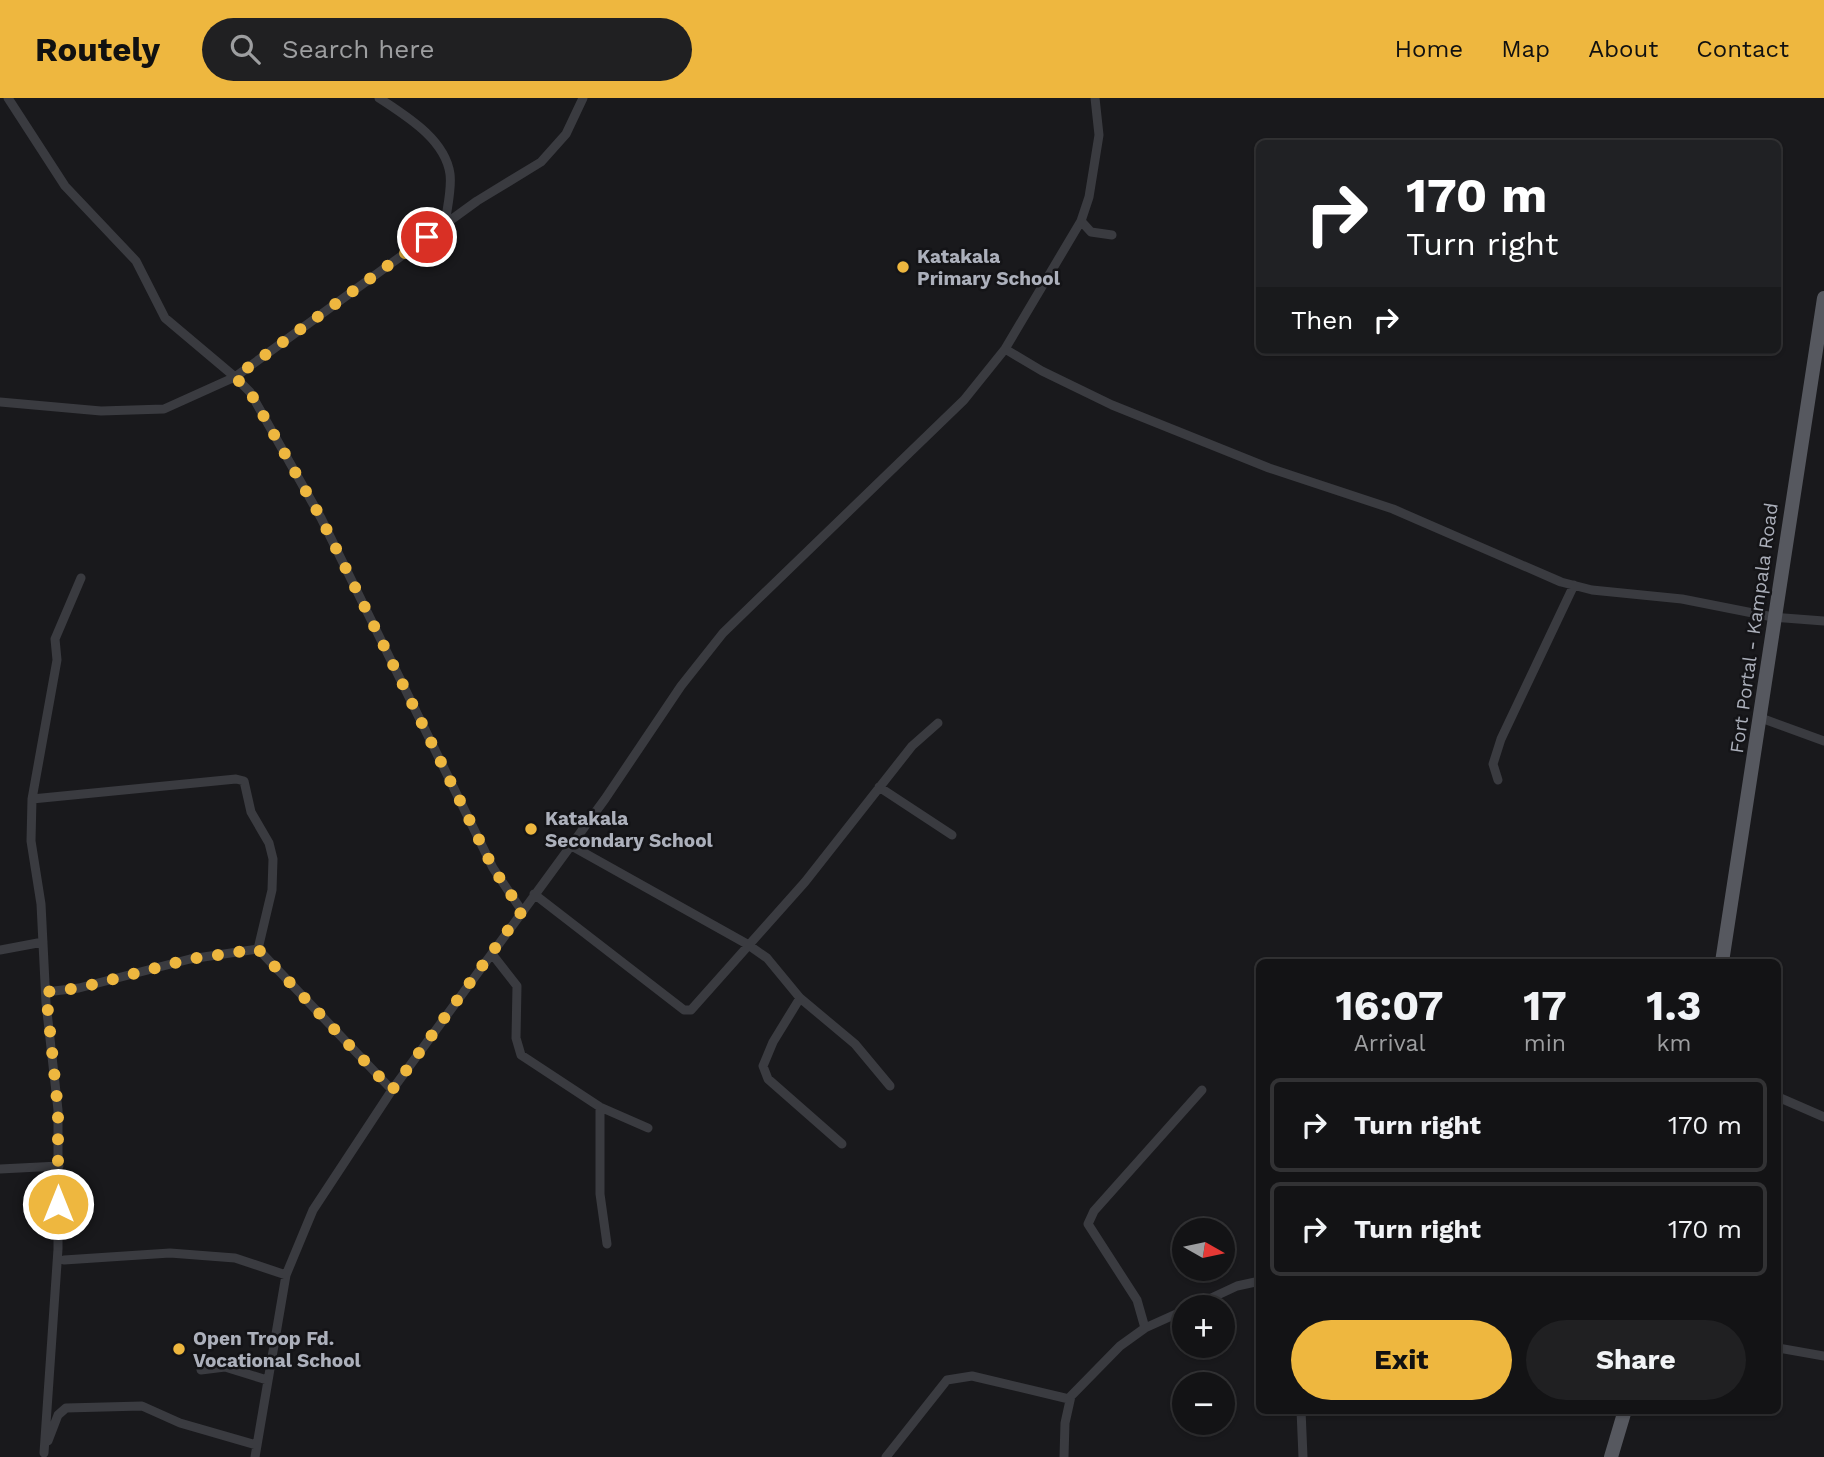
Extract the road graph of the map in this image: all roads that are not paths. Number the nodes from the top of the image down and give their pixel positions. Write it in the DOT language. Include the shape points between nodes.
graph roads {
  1 [pos="8,98"];
  2 [pos="379,98"];
  3 [pos="583,98"];
  4 [pos="1095,98"];
  5 [pos="1081,221"];
  6 [pos="446,224"];
  7 [pos="1112,235"];
  8 [pos="1824,298"];
  9 [pos="1005,349"];
  10 [pos="235,377"];
  11 [pos="0,402"];
  12 [pos="81,578"];
  13 [pos="1574,585"];
  14 [pos="1773,617"];
  15 [pos="1824,621"];
  16 [pos="1761,718"];
  17 [pos="938,723"];
  18 [pos="1824,741"];
  19 [pos="1499,780"];
  20 [pos="879,787"];
  21 [pos="32,799"];
  22 [pos="952,835"];
  23 [pos="570,845"];
  24 [pos="534,894"];
  25 [pos="522,911"];
  26 [pos="43,942"];
  27 [pos="747,944"];
  28 [pos="258,949"];
  29 [pos="0,950"];
  30 [pos="492,954"];
  31 [pos="1722,959"];
  32 [pos="46,992"];
  33 [pos="800,998"];
  34 [pos="890,1086"];
  35 [pos="392,1090"];
  36 [pos="1202,1090"];
  37 [pos="1781,1098"];
  38 [pos="600,1107"];
  39 [pos="1824,1117"];
  40 [pos="648,1128"];
  41 [pos="842,1144"];
  42 [pos="59,1166"];
  43 [pos="0,1169"];
  44 [pos="607,1244"];
  45 [pos="64,1260"];
  46 [pos="286,1275"];
  47 [pos="1256,1282"];
  48 [pos="1218,1295"];
  49 [pos="1172,1316"];
  50 [pos="1144,1328"];
  51 [pos="1781,1349"];
  52 [pos="1824,1356"];
  53 [pos="201,1370"];
  54 [pos="267,1380"];
  55 [pos="1069,1399"];
  56 [pos="1301,1414"];
  57 [pos="1624,1414"];
  58 [pos="256,1445"];
  59 [pos="43,1455"];
  60 [pos="255,1457"];
  61 [pos="886,1457"];
  62 [pos="1064,1457"];
  63 [pos="1303,1457"];
  64 [pos="1611,1457"];
  1 -- 10 [label="street" via="65,186 136,261 165,318"];
  2 -- 6 [label="street" via="410,118 445,155 451,176"];
  3 -- 6 [label="street" via="566,134 541,162"];
  4 -- 5 [label="street" via="1099,135"];
  5 -- 7 [label="street" via="1091,232"];
  5 -- 9 [label="street"];
  6 -- 10 [label="street"];
  8 -- 14 [label="main road, Fort Portal - Kampala Road"];
  9 -- 13 [label="street" via="1112,405 1269,468 1383,505"];
  9 -- 23 [label="street" via="956,408 723,633"];
  10 -- 11 [label="street" via="164,409 101,411"];
  10 -- 25 [label="street" via="250,392 321,518 493,868"];
  12 -- 21 [label="street" via="55,639 57,660"];
  13 -- 14 [label="street"];
  13 -- 19 [label="street" via="1501,739 1493,764"];
  14 -- 15 [label="street"];
  14 -- 16 [label="main road, Fort Portal - Kampala Road"];
  16 -- 18 [label="street"];
  16 -- 31 [label="main road, Fort Portal - Kampala Road"];
  17 -- 20 [label="street" via="912,746"];
  20 -- 22 [label="street"];
  20 -- 27 [label="street" via="805,882"];
  21 -- 26 [label="street" via="31,841"];
  21 -- 28 [label="street" via="244,781 251,812 269,843 272,859 272,890"];
  23 -- 24 [label="street"];
  23 -- 27 [label="street"];
  24 -- 25 [label="street"];
  24 -- 27 [label="street" via="688,1011"];
  25 -- 30 [label="street"];
  26 -- 29 [label="street"];
  26 -- 32 [label="street"];
  27 -- 33 [label="street" via="766,958"];
  28 -- 32 [label="street" via="190,959"];
  28 -- 35 [label="street"];
  30 -- 35 [label="street"];
  30 -- 38 [label="street" via="517,986 516,1038 522,1055"];
  32 -- 42 [label="street"];
  33 -- 34 [label="street" via="855,1044"];
  33 -- 41 [label="street" via="764,1066 768,1079"];
  35 -- 46 [label="street" via="313,1210"];
  36 -- 50 [label="street" via="1094,1211 1088,1224 1137,1300"];
  37 -- 39 [label="street"];
  38 -- 40 [label="street"];
  38 -- 44 [label="street" via="600,1194"];
  42 -- 43 [label="street"];
  42 -- 59 [label="street" via="58,1248"];
  45 -- 46 [label="street" via="170,1253 235,1258"];
  46 -- 54 [label="street"];
  47 -- 48 [label="street"];
  49 -- 50 [label="street"];
  50 -- 55 [label="street"];
  51 -- 52 [label="street"];
  53 -- 54 [label="street" via="225,1367"];
  54 -- 58 [label="street"];
  55 -- 61 [label="street" via="972,1376 947,1380"];
  55 -- 62 [label="street"];
  56 -- 63 [label="street"];
  57 -- 64 [label="main road"];
  58 -- 59 [label="street" via="180,1423 142,1406 66,1408 58,1415"];
  58 -- 60 [label="street"];
}
